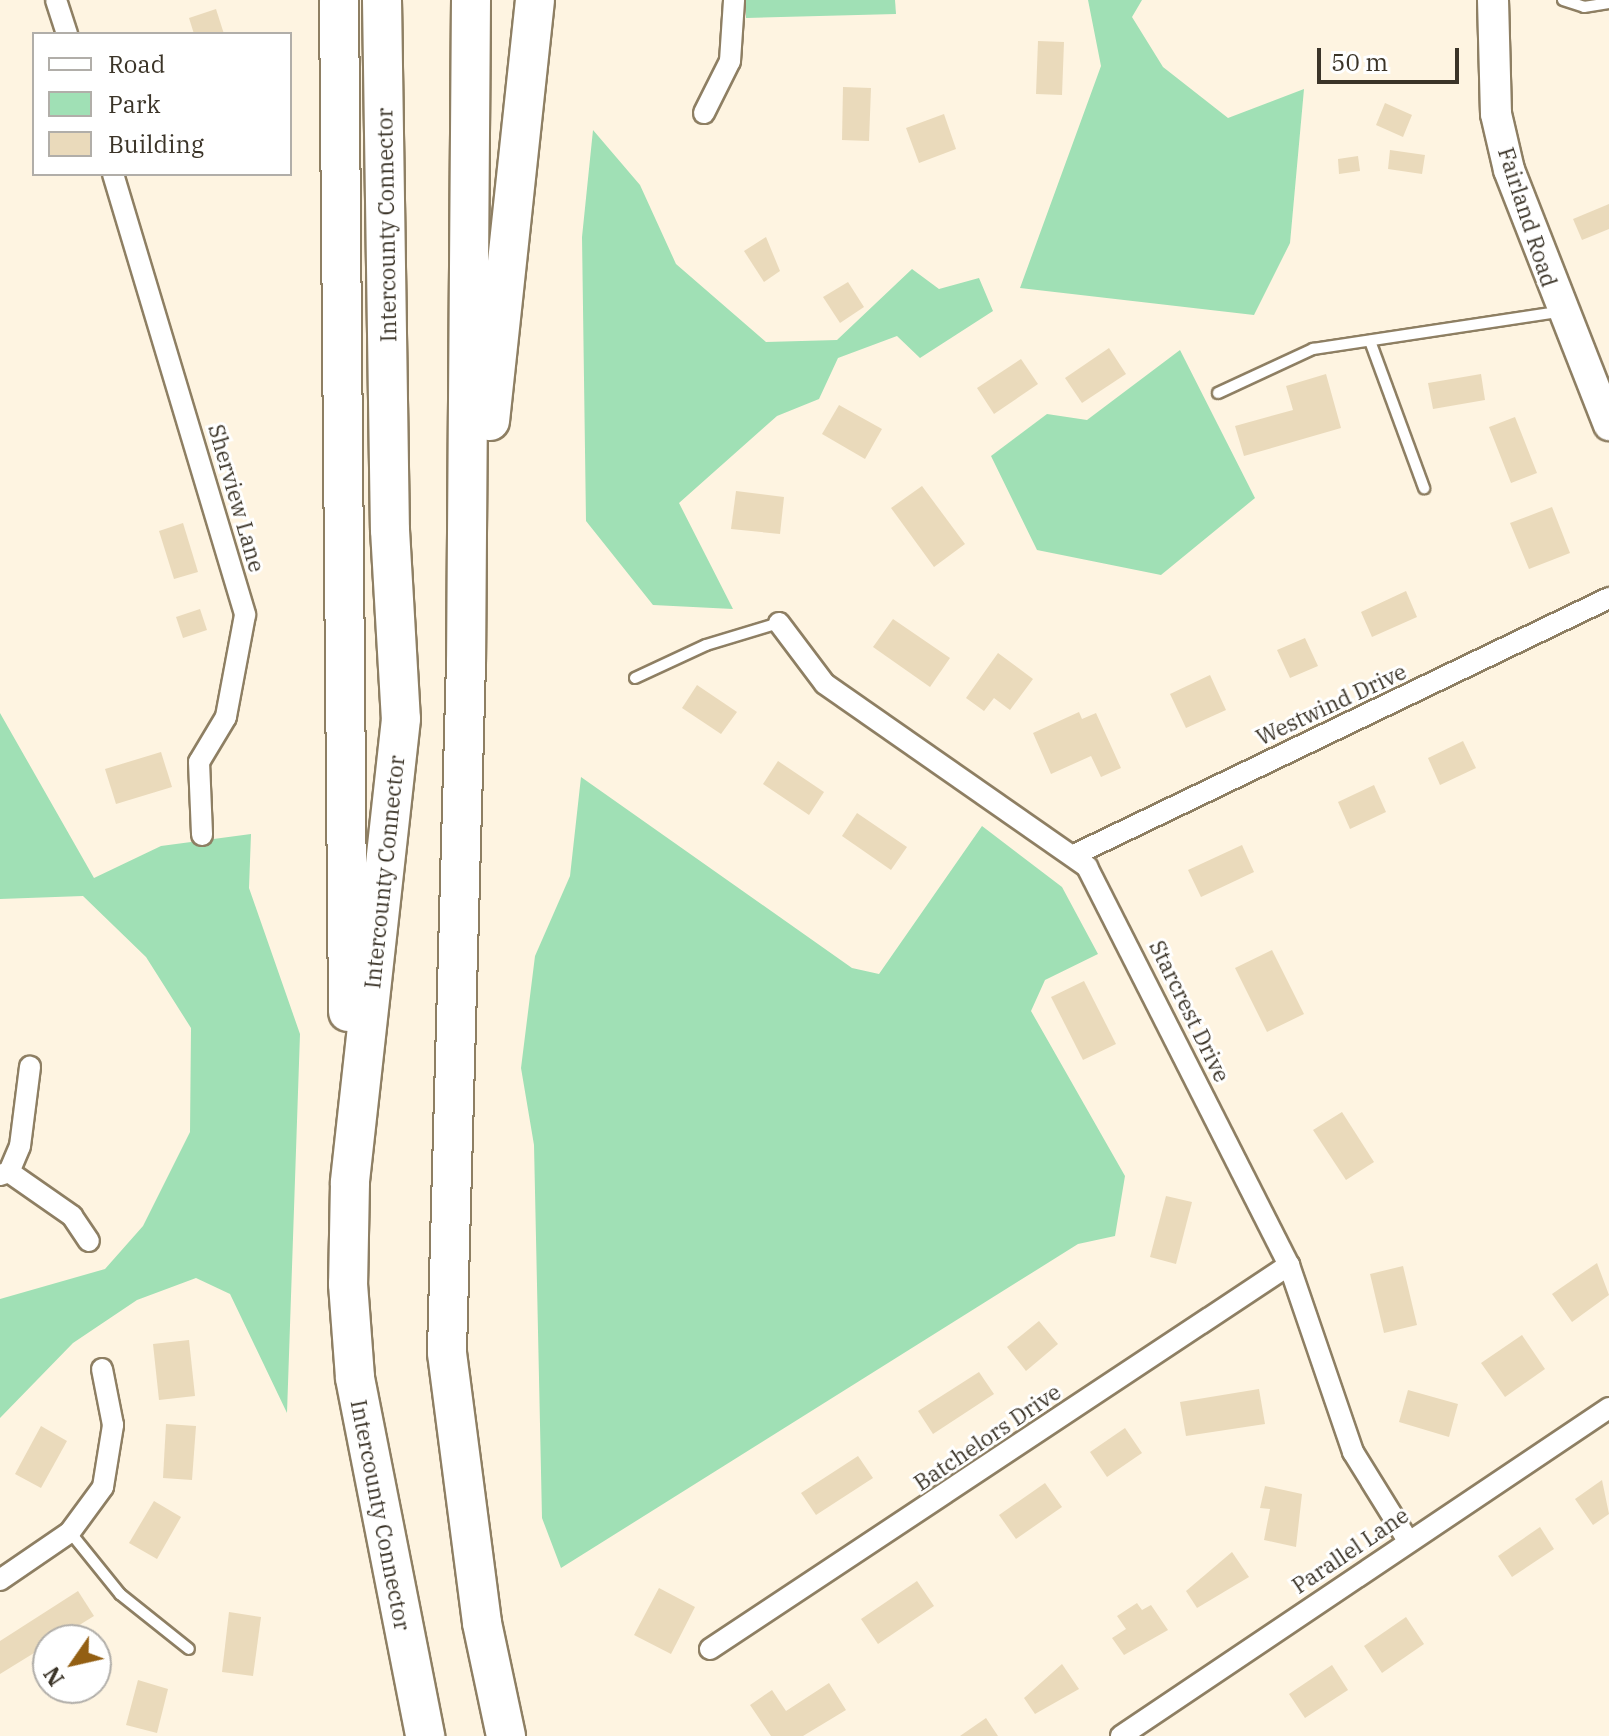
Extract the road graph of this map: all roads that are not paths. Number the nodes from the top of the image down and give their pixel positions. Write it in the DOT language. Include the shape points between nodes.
graph roads {
  1 [pos="56,0"];
  2 [pos="339,0"];
  3 [pos="382,0"];
  4 [pos="471,0"];
  5 [pos="535,0"];
  6 [pos="734,0"];
  7 [pos="1493,0"];
  8 [pos="1563,0"];
  9 [pos="1609,3"];
  10 [pos="66,32"];
  11 [pos="704,113"];
  12 [pos="114,176"];
  13 [pos="1561,312"];
  14 [pos="1370,341"];
  15 [pos="1218,393"];
  16 [pos="1609,425"];
  17 [pos="1424,488"];
  18 [pos="1609,598"];
  19 [pos="779,623"];
  20 [pos="466,662"];
  21 [pos="635,678"];
  22 [pos="202,835"];
  23 [pos="1074,855"];
  24 [pos="30,1067"];
  25 [pos="4,1174"];
  26 [pos="350,1183"];
  27 [pos="89,1241"];
  28 [pos="1289,1265"];
  29 [pos="102,1369"];
  30 [pos="1609,1408"];
  31 [pos="70,1532"];
  32 [pos="1407,1539"];
  33 [pos="0,1580"];
  34 [pos="189,1649"];
  35 [pos="710,1649"];
  36 [pos="425,1736"];
  37 [pos="506,1736"];
  38 [pos="1121,1736"];
  1 -- 10 [label="street"];
  2 -- 26 [label="highway"];
  3 -- 26 [label="highway, Intercounty Connector" via="390,530 401,719"];
  4 -- 20 [label="highway"];
  5 -- 20 [label="highway"];
  6 -- 11 [label="street" via="730,61"];
  7 -- 13 [label="main road, Fairland Road" via="1496,114"];
  8 -- 9 [label="lane" via="1584,7"];
  12 -- 22 [label="street, Sherview Lane" via="245,615 226,717 199,762"];
  13 -- 14 [label="lane"];
  13 -- 16 [label="main road, Fairland Road"];
  14 -- 15 [label="lane" via="1313,349"];
  14 -- 17 [label="lane"];
  18 -- 23 [label="street, Westwind Drive"];
  19 -- 21 [label="lane" via="706,645"];
  19 -- 23 [label="street, Starcrest Drive" via="825,684"];
  20 -- 37 [label="highway" via="447,1353 482,1623"];
  23 -- 28 [label="street, Starcrest Drive" via="1125,934"];
  24 -- 25 [label="street" via="20,1146"];
  25 -- 27 [label="street" via="72,1216"];
  26 -- 36 [label="highway, Intercounty Connector" via="355,1378"];
  28 -- 32 [label="street, Starcrest Drive" via="1353,1452"];
  28 -- 35 [label="street, Batchelors Drive"];
  29 -- 31 [label="street" via="113,1425 103,1487"];
  30 -- 32 [label="street, Parallel Lane"];
  31 -- 33 [label="street"];
  31 -- 34 [label="lane" via="120,1594"];
  32 -- 38 [label="street, Parallel Lane"];
}
